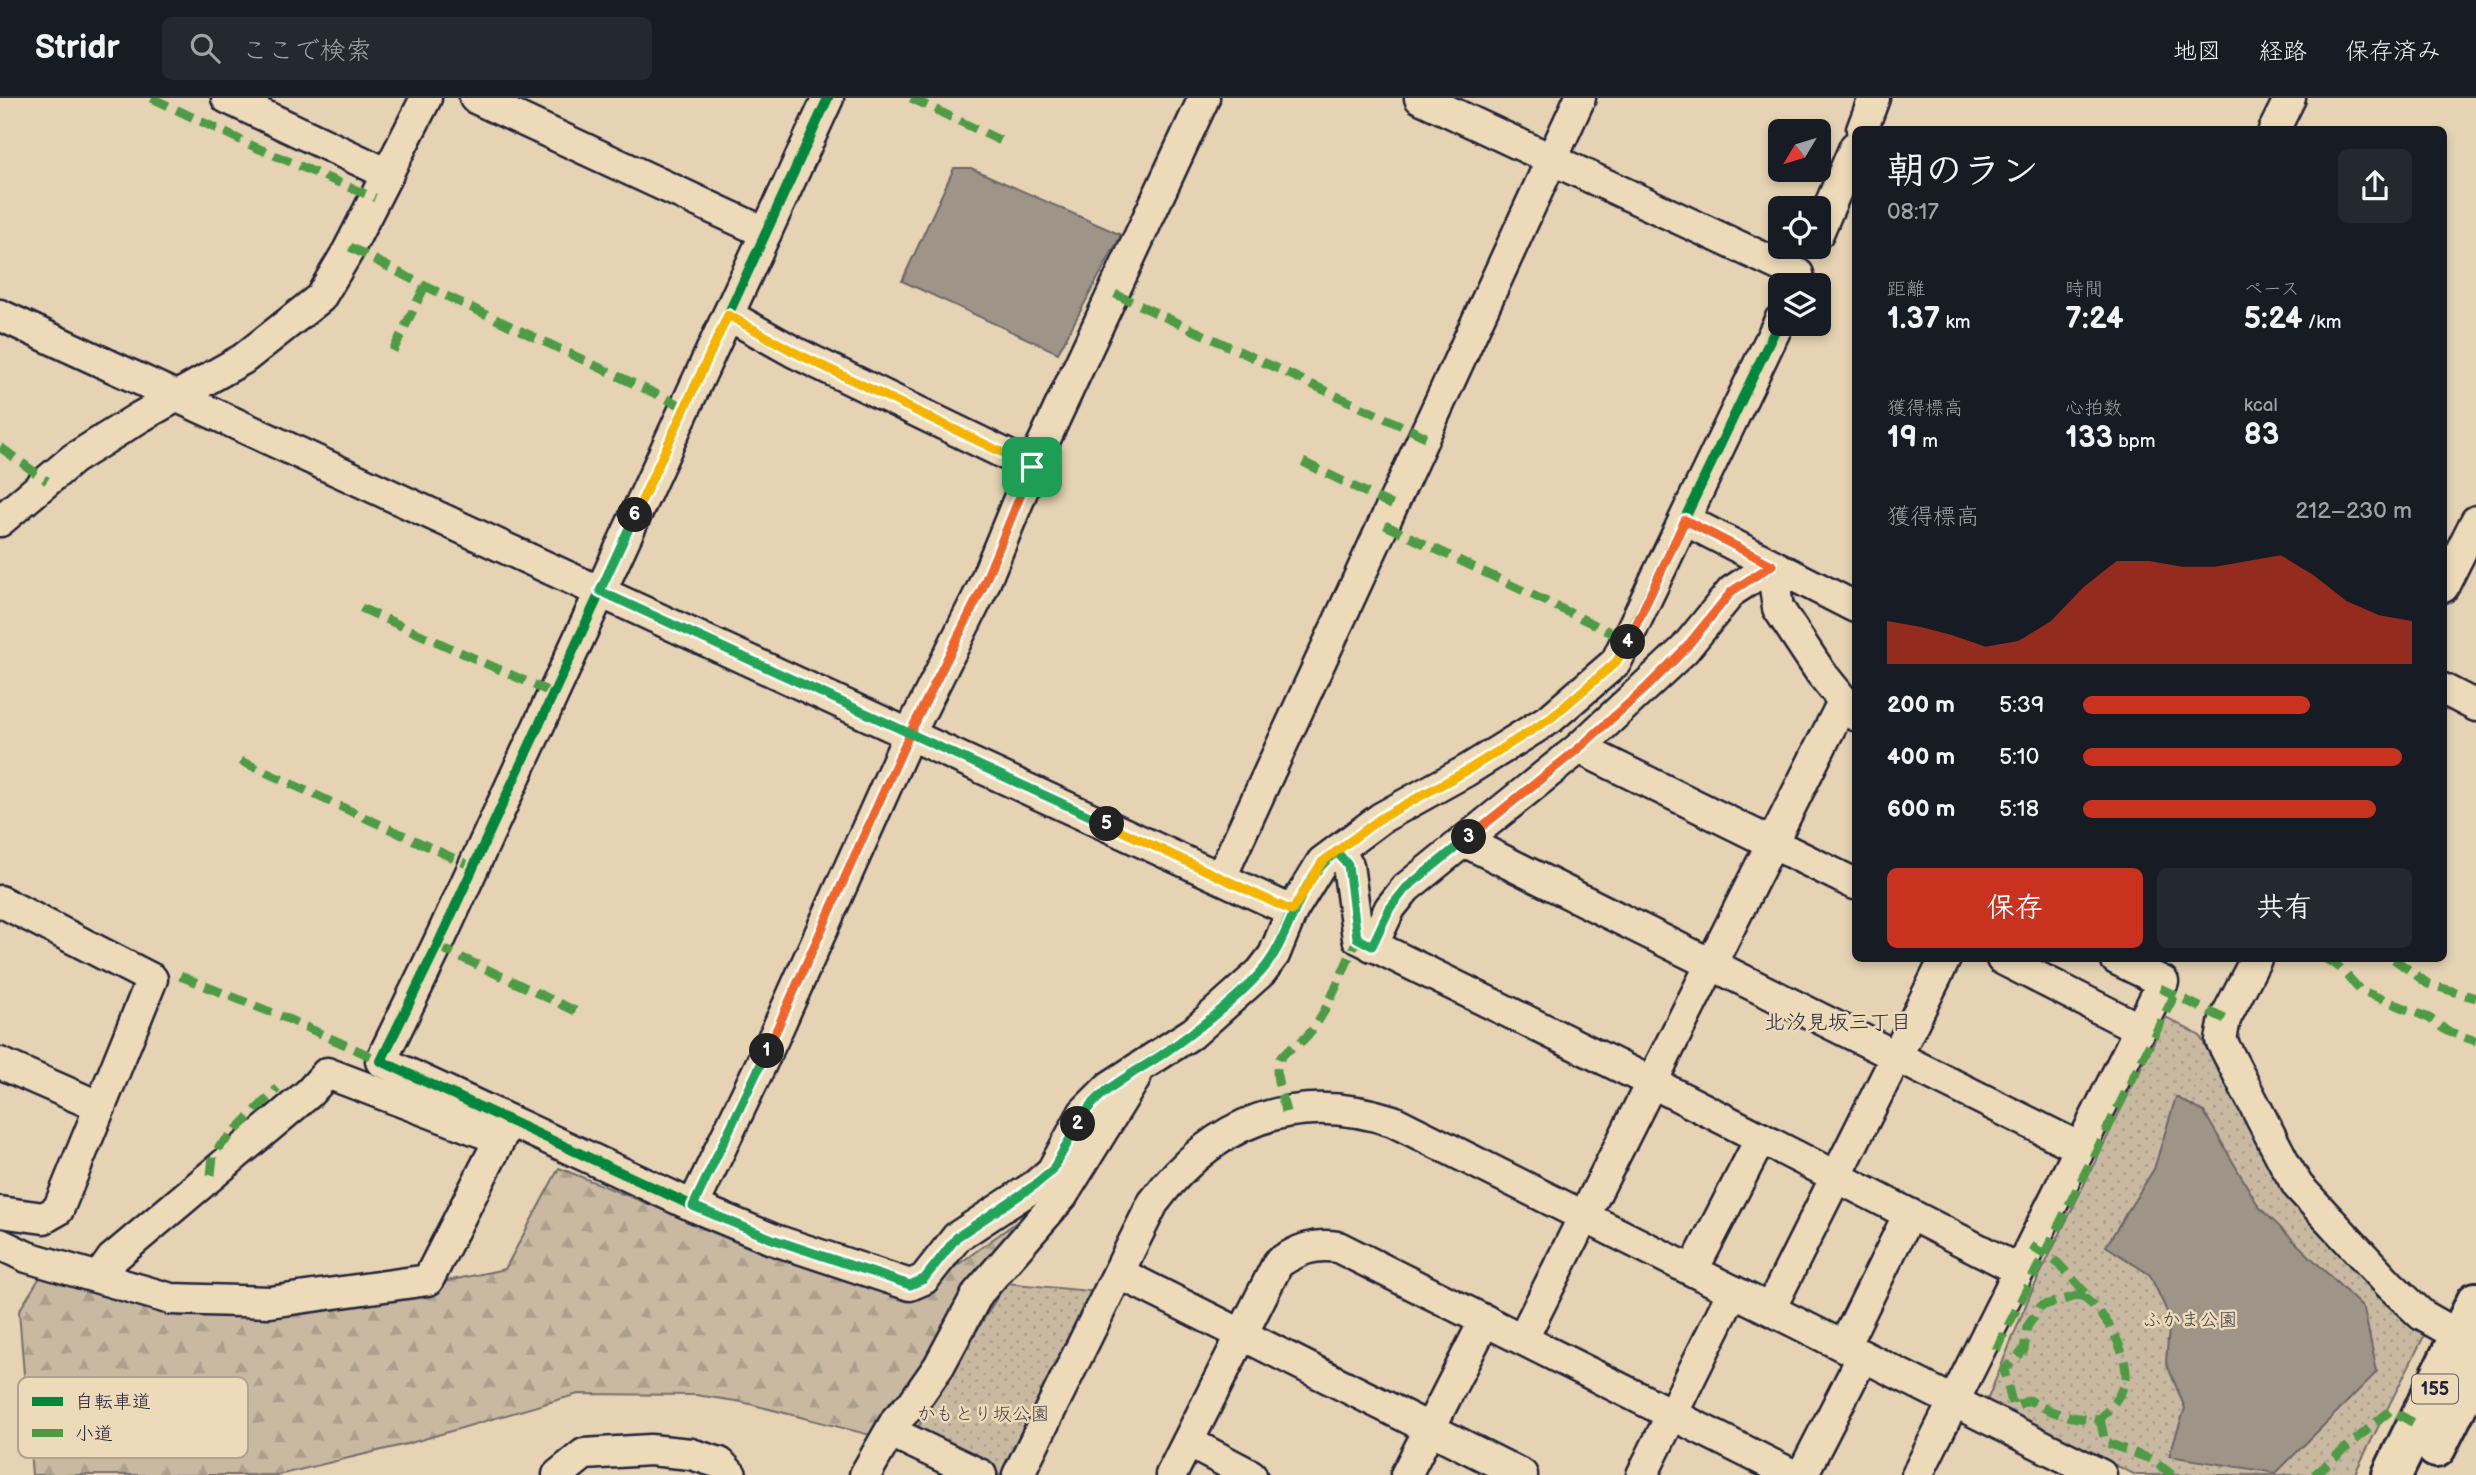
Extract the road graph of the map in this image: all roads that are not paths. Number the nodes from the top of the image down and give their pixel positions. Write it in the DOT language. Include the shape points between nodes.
graph roads {
  1 [pos="227,98"];
  2 [pos="426,98"];
  3 [pos="475,98"];
  4 [pos="828,98"];
  5 [pos="1204,98"];
  6 [pos="1420,98"];
  7 [pos="1580,98"];
  8 [pos="1874,98"];
  9 [pos="2290,98"];
  10 [pos="1864,126"];
  11 [pos="2276,126"];
  12 [pos="1852,154"];
  13 [pos="1551,161"];
  14 [pos="388,174"];
  15 [pos="1831,203"];
  16 [pos="766,233"];
  17 [pos="1784,273"];
  18 [pos="0,314"];
  19 [pos="728,315"];
  20 [pos="1772,336"];
  21 [pos="177,396"];
  22 [pos="1032,467"];
  23 [pos="1685,520"];
  24 [pos="0,521"];
  25 [pos="2476,521"];
  26 [pos="1772,565"];
  27 [pos="2447,579"];
  28 [pos="600,591"];
  29 [pos="1852,605"];
  30 [pos="2447,691"];
  31 [pos="2476,706"];
  32 [pos="1849,708"];
  33 [pos="910,733"];
  34 [pos="1579,748"];
  35 [pos="1465,841"];
  36 [pos="1772,842"];
  37 [pos="1337,852"];
  38 [pos="1220,877"];
  39 [pos="1852,882"];
  40 [pos="0,901"];
  41 [pos="1292,911"];
  42 [pos="1372,946"];
  43 [pos="1943,962"];
  44 [pos="2008,962"];
  45 [pos="2122,962"];
  46 [pos="2254,962"];
  47 [pos="1710,963"];
  48 [pos="2140,1029"];
  49 [pos="1896,1056"];
  50 [pos="0,1063"];
  51 [pos="1138,1071"];
  52 [pos="1651,1082"];
  53 [pos="100,1107"];
  54 [pos="505,1130"];
  55 [pos="1761,1138"];
  56 [pos="2080,1148"];
  57 [pos="1837,1177"];
  58 [pos="693,1206"];
  59 [pos="0,1212"];
  60 [pos="1909,1214"];
  61 [pos="1584,1215"];
  62 [pos="0,1244"];
  63 [pos="1693,1270"];
  64 [pos="2019,1270"];
  65 [pos="1119,1273"];
  66 [pos="100,1276"];
  67 [pos="1733,1291"];
  68 [pos="2476,1303"];
  69 [pos="1770,1309"];
  70 [pos="1485,1320"];
  71 [pos="1242,1333"];
  72 [pos="1523,1338"];
  73 [pos="1853,1351"];
  74 [pos="2468,1352"];
  75 [pos="1954,1401"];
  76 [pos="1672,1414"];
  77 [pos="1430,1429"];
  78 [pos="891,1432"];
  79 [pos="1188,1442"];
  80 [pos="558,1475"];
  81 [pos="731,1475"];
  82 [pos="865,1475"];
  83 [pos="981,1475"];
  84 [pos="1018,1475"];
  85 [pos="1171,1475"];
  86 [pos="1251,1475"];
  87 [pos="1406,1475"];
  88 [pos="1522,1475"];
  89 [pos="1642,1475"];
  90 [pos="1793,1475"];
  91 [pos="1802,1475"];
  92 [pos="1917,1475"];
  93 [pos="2101,1475"];
  94 [pos="2392,1475"];
  95 [pos="2422,1475"];
  1 -- 14 [label="street"];
  2 -- 14 [label="street"];
  3 -- 16 [label="street"];
  4 -- 16 [label="street"];
  5 -- 22 [label="street"];
  6 -- 13 [label="street"];
  7 -- 13 [label="street"];
  8 -- 10 [label="street"];
  9 -- 11 [label="street"];
  12 -- 15 [label="street"];
  13 -- 17 [label="street"];
  13 -- 38 [label="street"];
  14 -- 21 [label="street" via="320,298 243,359"];
  16 -- 19 [label="street"];
  18 -- 21 [label="street"];
  19 -- 22 [label="street" via="794,352"];
  19 -- 28 [label="street"];
  20 -- 23 [label="street"];
  21 -- 24 [label="street" via="74,459"];
  21 -- 28 [label="street"];
  22 -- 33 [label="street" via="982,589"];
  23 -- 26 [label="street"];
  23 -- 37 [label="street" via="1616,662 1551,718 1381,818"];
  25 -- 27 [label="street"];
  26 -- 29 [label="street"];
  26 -- 32 [label="street" via="1778,608"];
  26 -- 34 [label="street" via="1732,591 1684,650"];
  28 -- 33 [label="street"];
  28 -- 54 [label="street" via="381,1061"];
  30 -- 31 [label="street"];
  32 -- 36 [label="street"];
  33 -- 38 [label="street"];
  33 -- 58 [label="street"];
  34 -- 35 [label="street"];
  34 -- 36 [label="street"];
  35 -- 42 [label="street" via="1406,888 1390,908"];
  35 -- 47 [label="street"];
  36 -- 39 [label="street"];
  36 -- 47 [label="street"];
  37 -- 41 [label="street" via="1322,862"];
  37 -- 42 [label="street" via="1348,865 1357,938"];
  38 -- 41 [label="street"];
  40 -- 53 [label="street" via="152,979"];
  41 -- 51 [label="street" via="1274,955 1261,972 1194,1032"];
  42 -- 52 [label="street"];
  43 -- 49 [label="street"];
  44 -- 48 [label="street"];
  45 -- 48 [label="street" via="2163,982"];
  46 -- 74 [label="street" via="2225,1019 2221,1040 2280,1155 2298,1186 2390,1285"];
  47 -- 49 [label="street"];
  47 -- 52 [label="street"];
  48 -- 56 [label="street"];
  49 -- 56 [label="street"];
  49 -- 57 [label="street"];
  50 -- 53 [label="street"];
  51 -- 58 [label="street" via="1109,1087 1084,1112 1052,1171 957,1237 917,1283 896,1281 772,1239"];
  51 -- 78 [label="street" via="1062,1196 978,1293 939,1367"];
  52 -- 55 [label="street"];
  52 -- 61 [label="street"];
  53 -- 59 [label="street" via="58,1210 44,1218"];
  54 -- 58 [label="street"];
  54 -- 66 [label="street" via="327,1073 310,1093 112,1259"];
  54 -- 66 [label="street" via="428,1280 271,1301 171,1298"];
  55 -- 57 [label="street"];
  55 -- 63 [label="street"];
  56 -- 64 [label="street"];
  57 -- 60 [label="street"];
  57 -- 69 [label="street"];
  60 -- 64 [label="street"];
  60 -- 73 [label="street"];
  61 -- 63 [label="street"];
  61 -- 65 [label="street" via="1393,1121 1364,1112 1307,1108 1251,1122 1222,1135 1197,1154 1153,1203"];
  61 -- 72 [label="street"];
  62 -- 66 [label="street" via="27,1258"];
  63 -- 67 [label="street"];
  64 -- 75 [label="street"];
  65 -- 71 [label="street"];
  65 -- 84 [label="street"];
  67 -- 69 [label="street"];
  67 -- 76 [label="street"];
  68 -- 74 [label="highway, 155"];
  69 -- 73 [label="street"];
  70 -- 71 [label="street" via="1338,1247 1321,1244 1278,1263"];
  70 -- 72 [label="street"];
  70 -- 77 [label="street"];
  71 -- 77 [label="street"];
  71 -- 79 [label="street"];
  72 -- 76 [label="street"];
  73 -- 75 [label="street"];
  73 -- 91 [label="street"];
  74 -- 94 [label="highway, 155"];
  74 -- 95 [label="highway, 155"];
  75 -- 92 [label="street"];
  75 -- 93 [label="street"];
  76 -- 89 [label="street"];
  76 -- 90 [label="street"];
  77 -- 87 [label="street"];
  77 -- 88 [label="street"];
  78 -- 82 [label="street"];
  78 -- 83 [label="street"];
  79 -- 85 [label="street"];
  79 -- 86 [label="street"];
  80 -- 81 [label="street" via="584,1454 650,1450 691,1454 720,1463"];
}
